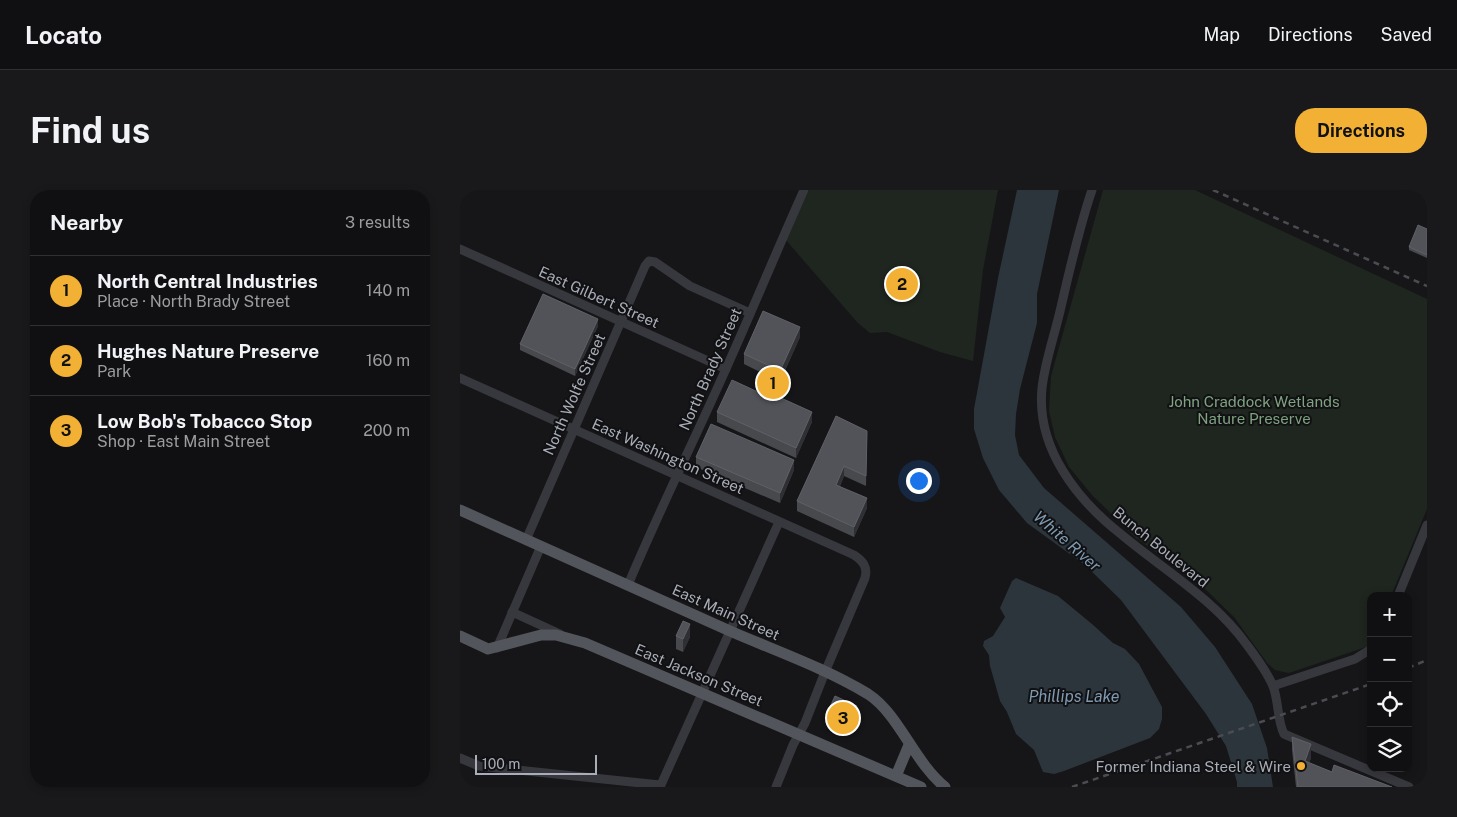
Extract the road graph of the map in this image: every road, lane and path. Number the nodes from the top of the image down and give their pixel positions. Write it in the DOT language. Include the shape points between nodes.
graph roads {
  1 [pos="804,190"];
  2 [pos="1092,190"];
  3 [pos="460,249"];
  4 [pos="750,313"];
  5 [pos="621,322"];
  6 [pos="726,369"];
  7 [pos="460,378"];
  8 [pos="574,429"];
  9 [pos="678,476"];
  10 [pos="460,510"];
  11 [pos="779,522"];
  12 [pos="1427,525"];
  13 [pos="526,540"];
  14 [pos="541,546"];
  15 [pos="628,586"];
  16 [pos="1400,592"];
  17 [pos="512,612"];
  18 [pos="730,631"];
  19 [pos="460,636"];
  20 [pos="569,638"];
  21 [pos="497,648"];
  22 [pos="1367,652"];
  23 [pos="825,672"];
  24 [pos="1273,686"];
  25 [pos="702,692"];
  26 [pos="800,734"];
  27 [pos="909,745"];
  28 [pos="460,758"];
  29 [pos="896,776"];
  30 [pos="660,786"];
  31 [pos="776,787"];
  32 [pos="921,787"];
  33 [pos="945,787"];
  34 [pos="1409,787"];
  1 -- 4 [label="street, North Brady Street"];
  2 -- 24 [label="street, Bunch Boulevard" via="1043,382 1042,418 1048,442 1061,469 1082,496 1120,534 1227,620"];
  3 -- 5 [label="street, East Gilbert Street"];
  4 -- 5 [label="street, North Wolfe Street" via="690,286 650,261"];
  4 -- 6 [label="street, North Brady Street"];
  5 -- 6 [label="street, East Gilbert Street"];
  5 -- 8 [label="street, North Wolfe Street"];
  6 -- 9 [label="street, North Brady Street"];
  7 -- 8 [label="street, East Washington Street"];
  8 -- 9 [label="street, East Washington Street"];
  8 -- 13 [label="street, North Wolfe Street"];
  9 -- 11 [label="street, East Washington Street"];
  9 -- 15 [label="street, North Brady Street"];
  10 -- 13 [label="main road, East Main Street"];
  11 -- 18 [label="street"];
  11 -- 23 [label="street, East Washington Street" via="854,555 867,570"];
  12 -- 16 [label="street"];
  13 -- 14 [label="main road, East Main Street"];
  14 -- 15 [label="main road, East Main Street"];
  14 -- 17 [label="street"];
  15 -- 18 [label="main road, East Main Street"];
  17 -- 20 [label="street"];
  17 -- 21 [label="street"];
  18 -- 23 [label="main road, East Main Street"];
  18 -- 25 [label="street"];
  19 -- 21 [label="main road, East Jackson Street" via="488,649"];
  20 -- 21 [label="main road, East Jackson Street" via="542,635"];
  20 -- 25 [label="main road, East Jackson Street"];
  22 -- 24 [label="street" via="1355,660"];
  23 -- 26 [label="street"];
  23 -- 27 [label="main road, East Main Street" via="874,699"];
  24 -- 34 [label="street, Bunch Boulevard" via="1284,734"];
  25 -- 26 [label="main road, East Jackson Street"];
  25 -- 30 [label="street"];
  26 -- 29 [label="main road, East Jackson Street"];
  26 -- 31 [label="street"];
  27 -- 29 [label="main road"];
  27 -- 33 [label="main road, East Main Street"];
  28 -- 30 [label="street" via="479,766"];
  29 -- 32 [label="main road, East Jackson Street"];
}
